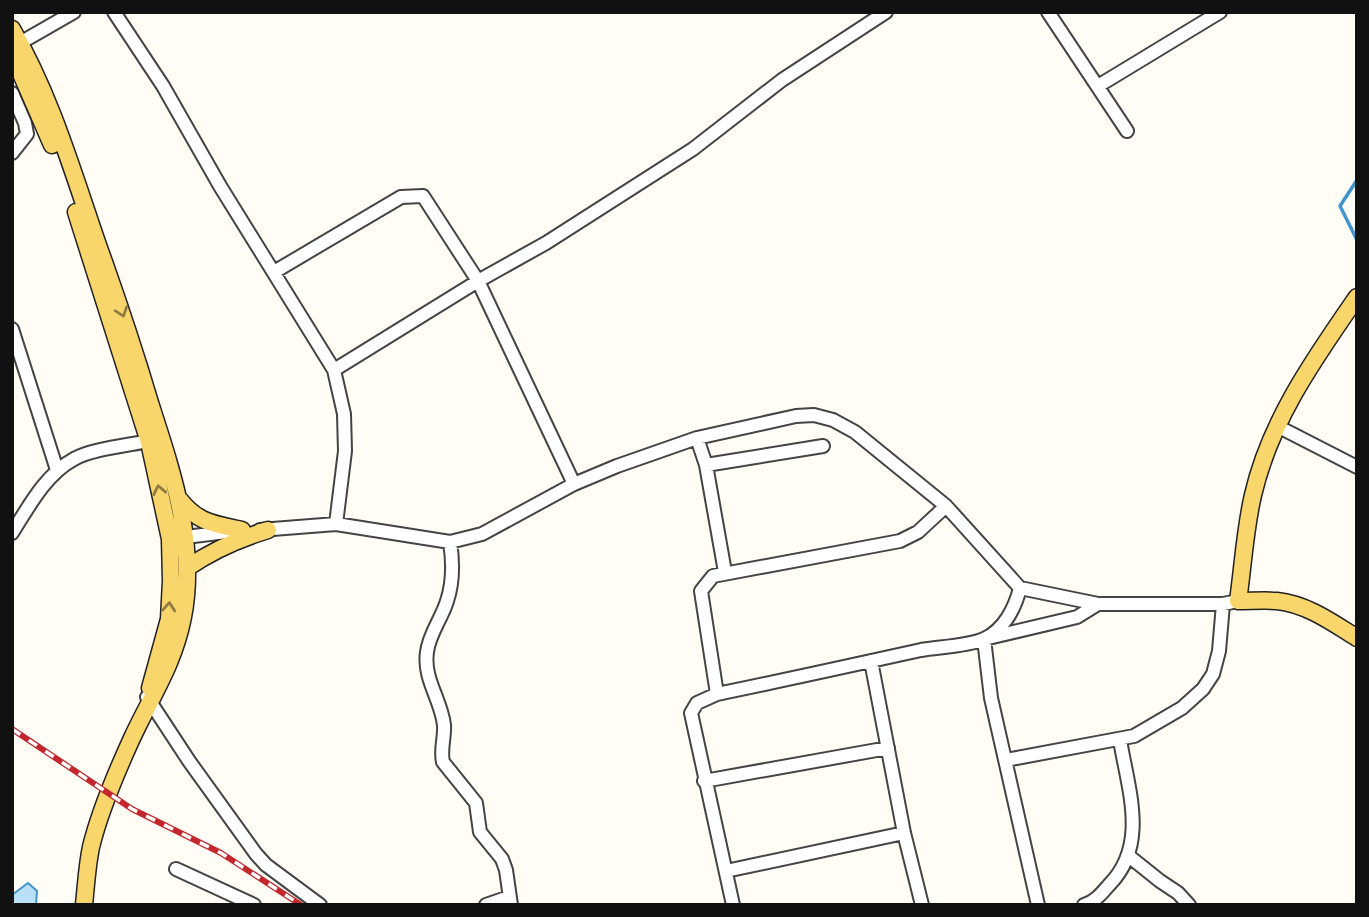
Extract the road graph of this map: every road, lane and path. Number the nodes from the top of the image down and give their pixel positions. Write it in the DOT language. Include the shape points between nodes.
graph roads {
  1 [pos="74,12"];
  2 [pos="114,12"];
  3 [pos="886,12"];
  4 [pos="1048,12"];
  5 [pos="1220,12"];
  6 [pos="14,43"];
  7 [pos="18,79"];
  8 [pos="1098,86"];
  9 [pos="12,93"];
  10 [pos="1128,131"];
  11 [pos="12,153"];
  12 [pos="274,272"];
  13 [pos="478,281"];
  14 [pos="1357,298"];
  15 [pos="12,329"];
  16 [pos="334,370"];
  17 [pos="1277,426"];
  18 [pos="697,438"];
  19 [pos="155,440"];
  20 [pos="823,446"];
  21 [pos="706,465"];
  22 [pos="1357,467"];
  23 [pos="57,470"];
  24 [pos="574,484"];
  25 [pos="178,498"];
  26 [pos="946,506"];
  27 [pos="336,524"];
  28 [pos="242,530"];
  29 [pos="268,530"];
  30 [pos="12,533"];
  31 [pos="178,538"];
  32 [pos="450,542"];
  33 [pos="187,568"];
  34 [pos="725,572"];
  35 [pos="1020,589"];
  36 [pos="1231,603"];
  37 [pos="1098,604"];
  38 [pos="1357,638"];
  39 [pos="984,639"];
  40 [pos="871,661"];
  41 [pos="717,694"];
  42 [pos="149,700"];
  43 [pos="1120,740"];
  44 [pos="888,748"];
  45 [pos="1006,760"];
  46 [pos="704,781"];
  47 [pos="904,833"];
  48 [pos="1130,857"];
  49 [pos="176,869"];
  50 [pos="726,871"];
  51 [pos="510,901"];
  52 [pos="84,905"];
  53 [pos="254,905"];
  54 [pos="320,905"];
  55 [pos="486,905"];
  56 [pos="733,905"];
  57 [pos="922,905"];
  58 [pos="1038,905"];
  59 [pos="1084,905"];
  60 [pos="1189,905"];
  1 -- 6 [label="street"];
  2 -- 12 [label="street"];
  3 -- 13 [label="street" via="782,80 693,149"];
  4 -- 8 [label="street"];
  5 -- 8 [label="street"];
  6 -- 7 [label="main road"];
  6 -- 19 [label="main road, one-way" via="33,69 67,155 127,326"];
  7 -- 19 [label="main road" via="65,178"];
  8 -- 10 [label="street"];
  9 -- 11 [label="street" via="27,134"];
  12 -- 13 [label="street" via="401,197 414,195 423,196"];
  12 -- 16 [label="street"];
  13 -- 16 [label="street"];
  13 -- 24 [label="street"];
  14 -- 17 [label="main road" via="1312,361"];
  15 -- 23 [label="street"];
  16 -- 27 [label="street" via="344,414 345,451"];
  17 -- 22 [label="street"];
  17 -- 36 [label="main road" via="1252,496"];
  18 -- 21 [label="street"];
  18 -- 24 [label="street"];
  18 -- 26 [label="street" via="796,416 833,420 855,432"];
  19 -- 23 [label="street" via="76,457"];
  19 -- 25 [label="main road"];
  31 -- 19 [label="main road, one-way"];
  20 -- 21 [label="street"];
  21 -- 34 [label="street"];
  23 -- 30 [label="street"];
  24 -- 32 [label="street" via="482,534"];
  25 -- 28 [label="main road" via="200,520"];
  25 -- 31 [label="main road"];
  26 -- 34 [label="street" via="901,541"];
  26 -- 35 [label="street"];
  27 -- 29 [label="street"];
  27 -- 32 [label="street"];
  28 -- 29 [label="street"];
  28 -- 31 [label="street"];
  29 -- 33 [label="main road" via="211,551"];
  31 -- 33 [label="main road"];
  42 -- 31 [label="main road, one-way" via="169,619"];
  32 -- 51 [label="street" via="453,557 447,601 428,645 425,666 444,726 443,762 476,803 480,832 506,870"];
  33 -- 42 [label="main road" via="174,654"];
  34 -- 41 [label="street" via="712,576 701,591"];
  35 -- 37 [label="street"];
  35 -- 39 [label="street" via="1008,617"];
  36 -- 37 [label="street"];
  36 -- 38 [label="main road" via="1278,601 1302,607"];
  36 -- 43 [label="street" via="1213,674 1203,689 1147,730"];
  37 -- 39 [label="street" via="1077,617"];
  39 -- 40 [label="street"];
  39 -- 45 [label="street" via="991,698"];
  40 -- 41 [label="street"];
  40 -- 44 [label="street"];
  41 -- 46 [label="street" via="697,703 691,713"];
  42 -- 52 [label="main road" via="97,827"];
  42 -- 54 [label="street" via="261,859"];
  43 -- 45 [label="street"];
  43 -- 48 [label="street" via="1134,827"];
  44 -- 46 [label="street"];
  44 -- 47 [label="street"];
  45 -- 58 [label="street"];
  46 -- 50 [label="street"];
  47 -- 50 [label="street"];
  47 -- 57 [label="street"];
  48 -- 59 [label="street" via="1118,877 1092,903"];
  48 -- 60 [label="street"];
  49 -- 53 [label="street"];
  50 -- 56 [label="street"];
  51 -- 55 [label="street"];
}
